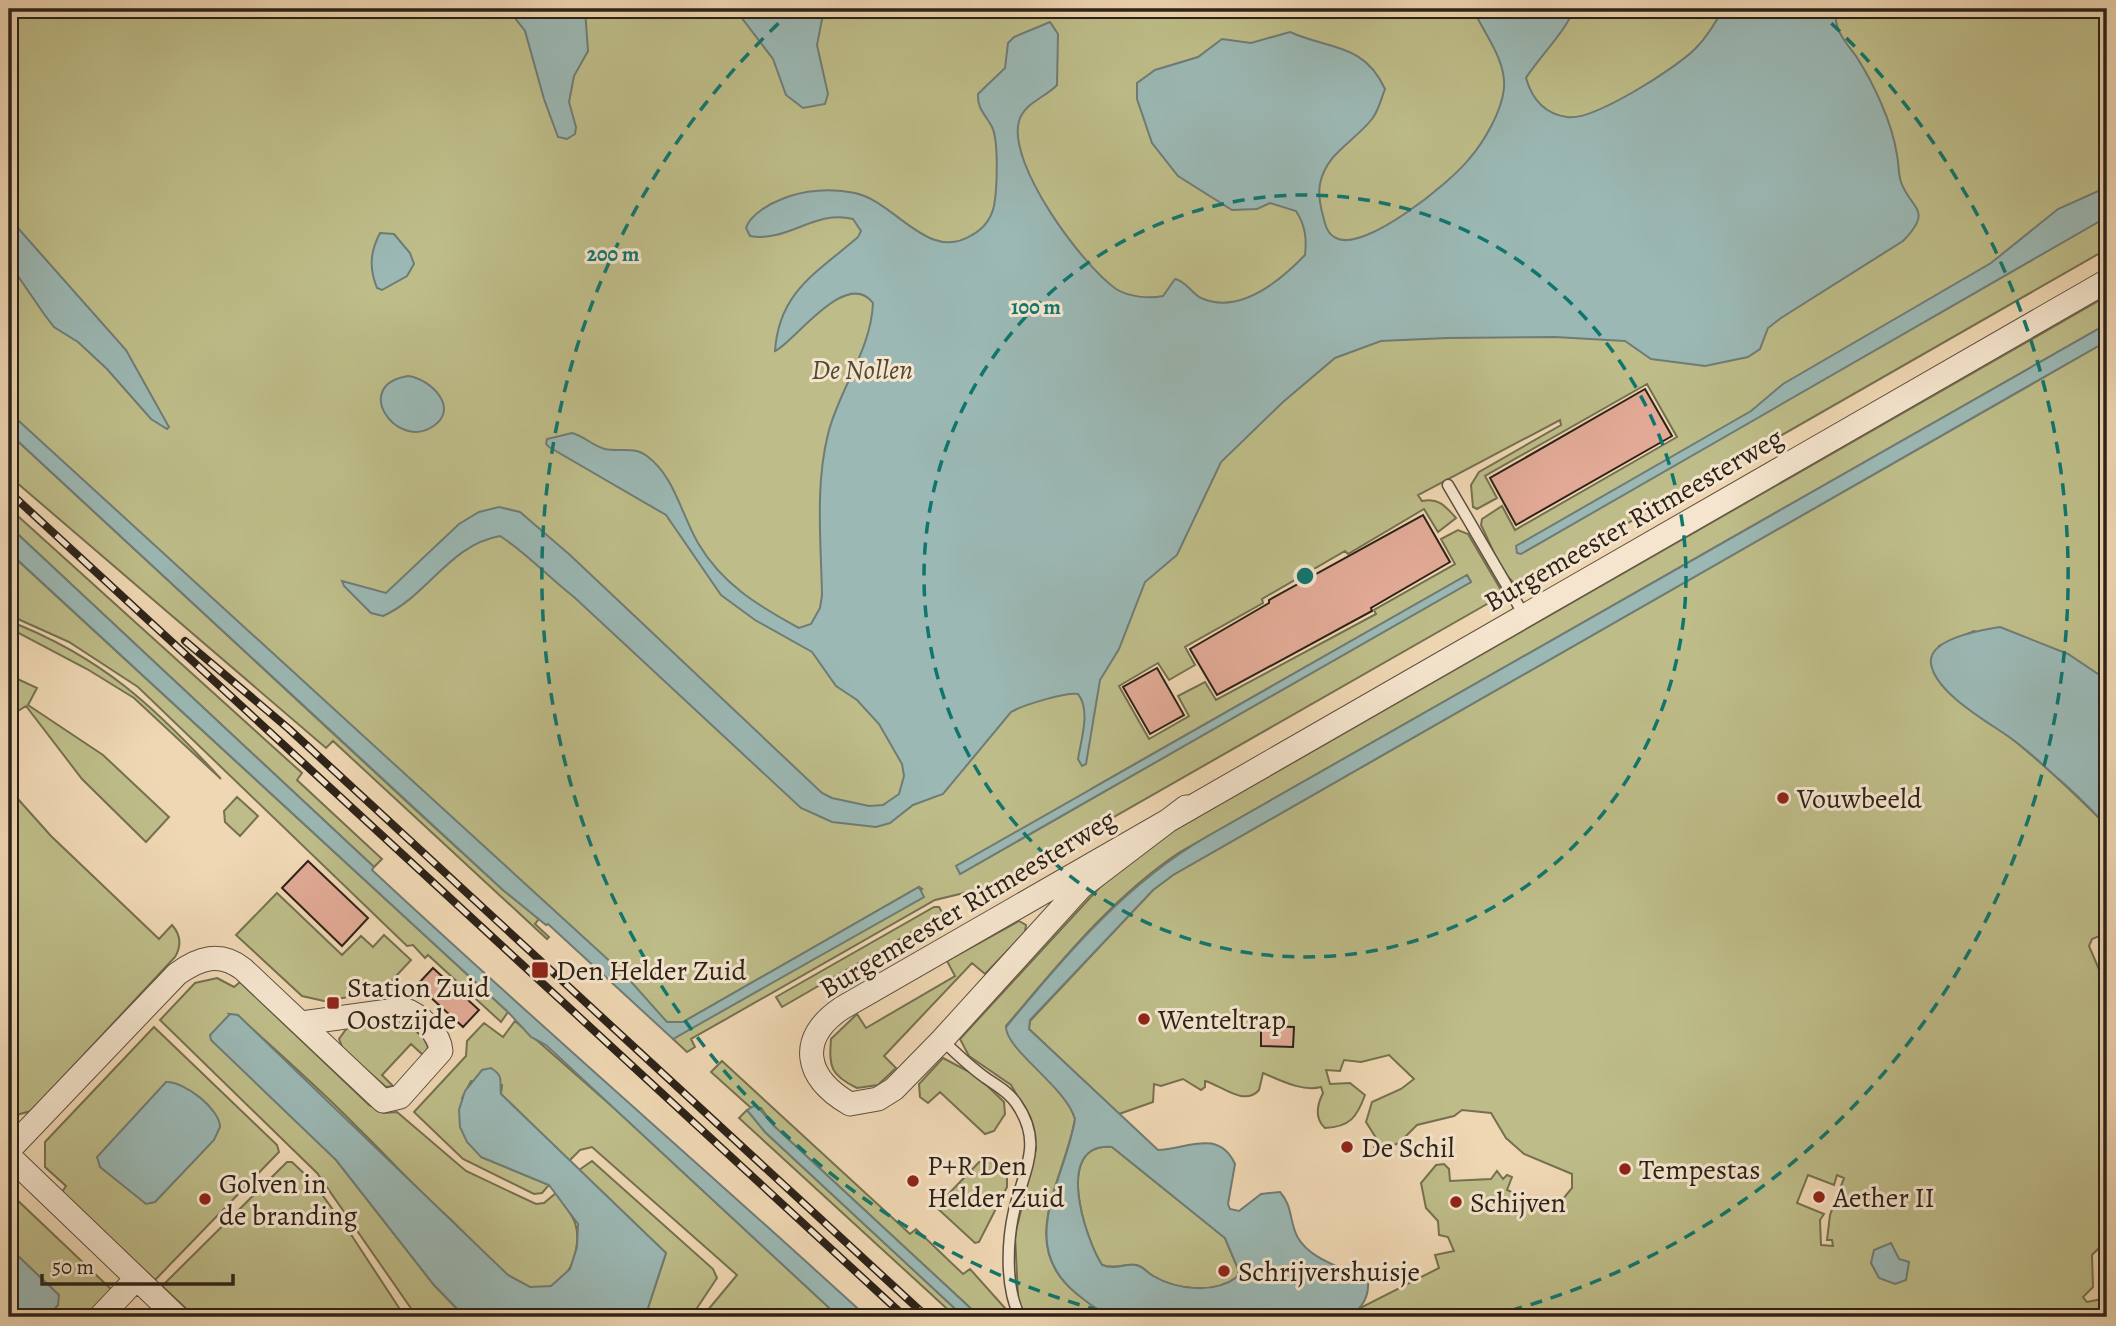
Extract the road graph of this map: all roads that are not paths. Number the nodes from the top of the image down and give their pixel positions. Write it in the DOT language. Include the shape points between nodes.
graph roads {
  1 [pos="2107,281"];
  2 [pos="1448,485"];
  3 [pos="1524,615"];
  4 [pos="1186,807"];
  5 [pos="302,1023"];
  6 [pos="942,1040"];
  7 [pos="9,1150"];
  8 [pos="9,1156"];
  9 [pos="136,1279"];
  10 [pos="100,1317"];
  11 [pos="177,1317"];
  12 [pos="1020,1317"];
  1 -- 3 [label="street, Burgemeester Ritmeesterweg"];
  2 -- 3 [label="lane"];
  3 -- 4 [label="street, Burgemeester Ritmeesterweg"];
  4 -- 6 [label="street, Burgemeester Ritmeesterweg" via="1081,887"];
  4 -- 6 [label="street, Burgemeester Ritmeesterweg" via="842,1008 813,1036 810,1050 812,1063 829,1090 850,1104 864,1104 894,1088"];
  5 -- 5 [label="street" via="383,1101 401,1097 441,1051 433,1032 403,1009"];
  5 -- 7 [label="street" via="236,964 219,957 195,962 177,974"];
  6 -- 12 [label="lane" via="1007,1092 1028,1124 1032,1149 1011,1234 1012,1297"];
  8 -- 9 [label="street"];
  9 -- 10 [label="street"];
  9 -- 11 [label="street"];
}
